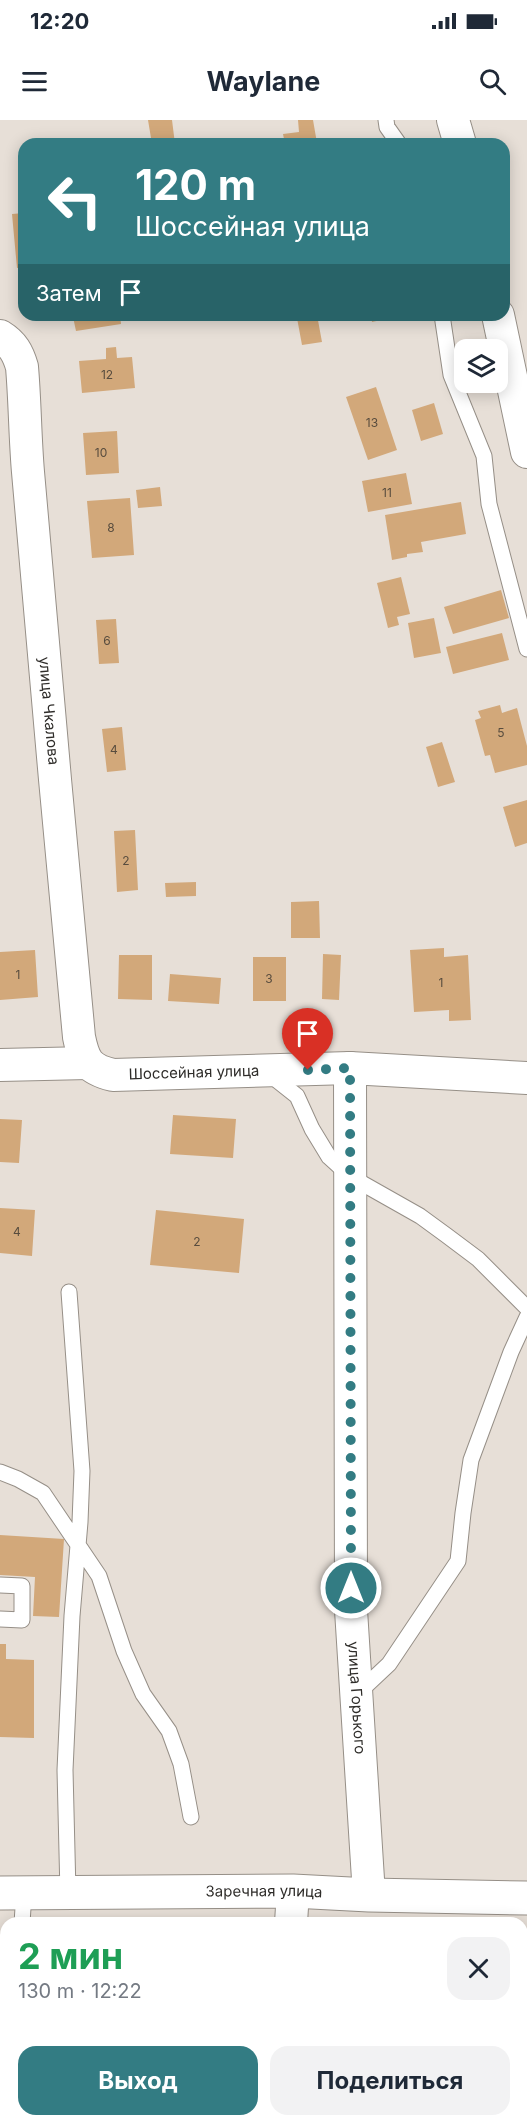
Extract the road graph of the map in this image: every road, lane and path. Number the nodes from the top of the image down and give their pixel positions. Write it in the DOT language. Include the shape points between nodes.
graph roads {
  1 [pos="386,120"];
  2 [pos="453,120"];
  3 [pos="394,138"];
  4 [pos="458,138"];
  5 [pos="443,321"];
  6 [pos="499,321"];
  7 [pos="0,336"];
  8 [pos="527,452"];
  9 [pos="527,649"];
  10 [pos="0,1065"];
  11 [pos="350,1068"];
  12 [pos="100,1069"];
  13 [pos="266,1071"];
  14 [pos="527,1078"];
  15 [pos="351,1177"];
  16 [pos="69,1292"];
  17 [pos="527,1308"];
  18 [pos="527,1317"];
  19 [pos="0,1472"];
  20 [pos="78,1546"];
  21 [pos="0,1585"];
  22 [pos="0,1619"];
  23 [pos="356,1695"];
  24 [pos="191,1817"];
  25 [pos="293,1891"];
  26 [pos="68,1893"];
  27 [pos="369,1894"];
  28 [pos="527,1898"];
  29 [pos="15,1903"];
  30 [pos="291,1917"];
  1 -- 3 [label="lane"];
  2 -- 4 [label="street"];
  5 -- 9 [label="lane" via="451,375 484,456 489,504"];
  6 -- 8 [label="street"];
  7 -- 12 [label="street, улица Чкалова" via="12,345 22,368 54,781 79,1037 83,1054"];
  10 -- 12 [label="street, Шоссейная улица"];
  11 -- 13 [label="street, Шоссейная улица"];
  11 -- 14 [label="street, Шоссейная улица"];
  11 -- 15 [label="street, улица Горького"];
  12 -- 13 [label="street, Шоссейная улица"];
  13 -- 15 [label="lane" via="297,1096 329,1157"];
  15 -- 17 [label="lane" via="420,1216 454,1241"];
  15 -- 23 [label="street, улица Горького" via="351,1610"];
  16 -- 20 [label="lane" via="82,1471"];
  18 -- 23 [label="lane" via="510,1352 471,1460 458,1561 389,1664"];
  19 -- 20 [label="lane" via="44,1494"];
  20 -- 24 [label="lane" via="99,1576 143,1694 169,1731 182,1764"];
  20 -- 26 [label="lane" via="65,1770"];
  21 -- 22 [label="lane" via="22,1586 22,1620"];
  23 -- 27 [label="street, улица Горького"];
  25 -- 26 [label="street, Заречная улица"];
  25 -- 27 [label="street, Заречная улица"];
  25 -- 30 [label="street"];
  26 -- 29 [label="street, Заречная улица"];
  27 -- 28 [label="street, Заречная улица"];
}
